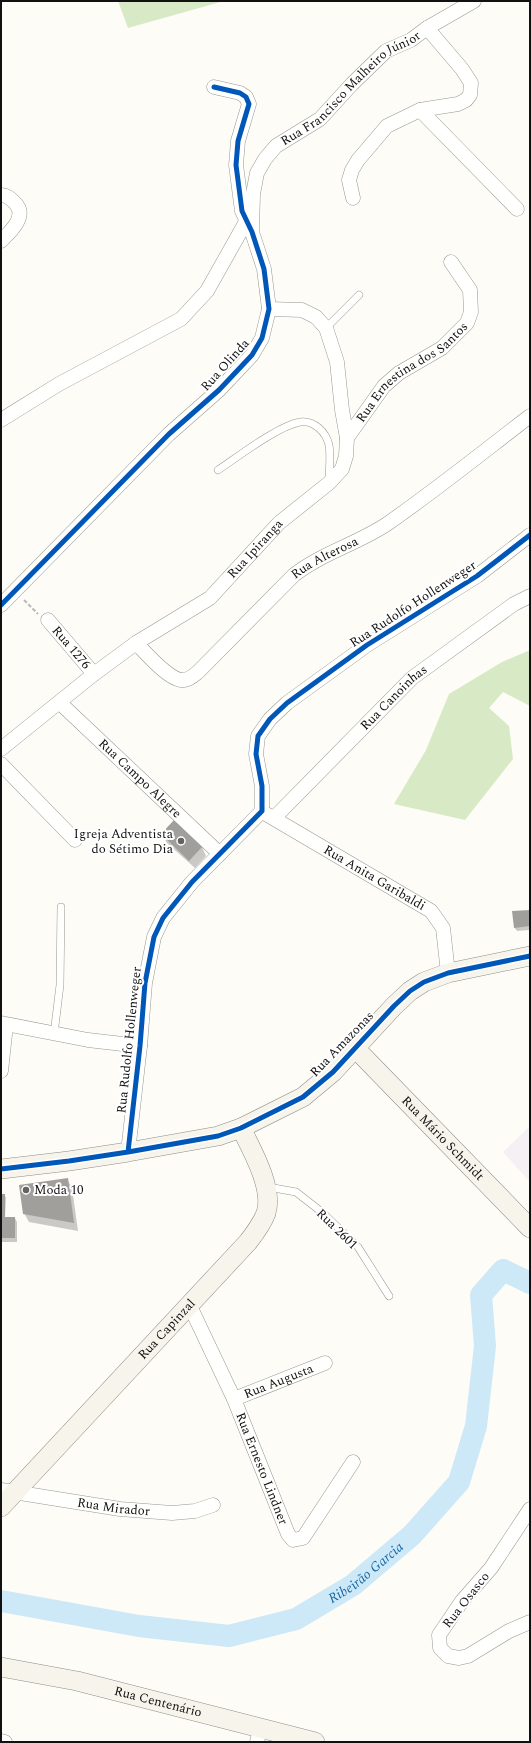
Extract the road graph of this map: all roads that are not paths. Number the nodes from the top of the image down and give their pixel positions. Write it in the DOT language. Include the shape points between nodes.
graph roads {
  1 [pos="474,1"];
  2 [pos="427,28"];
  3 [pos="214,87"];
  4 [pos="420,110"];
  5 [pos="1,195"];
  6 [pos="353,198"];
  7 [pos="517,209"];
  8 [pos="249,226"];
  9 [pos="1,241"];
  10 [pos="451,262"];
  11 [pos="359,295"];
  12 [pos="269,309"];
  13 [pos="326,328"];
  14 [pos="530,416"];
  15 [pos="1,420"];
  16 [pos="347,438"];
  17 [pos="218,470"];
  18 [pos="329,482"];
  19 [pos="530,535"];
  20 [pos="530,596"];
  21 [pos="6,597"];
  22 [pos="48,620"];
  23 [pos="136,643"];
  24 [pos="94,674"];
  25 [pos="60,703"];
  26 [pos="1,750"];
  27 [pos="1,764"];
  28 [pos="268,815"];
  29 [pos="75,840"];
  30 [pos="220,854"];
  31 [pos="61,907"];
  32 [pos="530,956"];
  33 [pos="448,973"];
  34 [pos="3,1024"];
  35 [pos="54,1034"];
  36 [pos="140,1046"];
  37 [pos="355,1048"];
  38 [pos="1,1071"];
  39 [pos="242,1128"];
  40 [pos="128,1152"];
  41 [pos="1,1168"];
  42 [pos="267,1186"];
  43 [pos="530,1228"];
  44 [pos="389,1296"];
  45 [pos="189,1304"];
  46 [pos="324,1363"];
  47 [pos="234,1400"];
  48 [pos="353,1462"];
  49 [pos="8,1491"];
  50 [pos="213,1505"];
  51 [pos="1,1507"];
  52 [pos="530,1509"];
  53 [pos="530,1622"];
  54 [pos="1,1667"];
  55 [pos="259,1735"];
  56 [pos="1,1741"];
  57 [pos="6,1742"];
  58 [pos="315,1742"];
  1 -- 2 [label="street"];
  2 -- 4 [label="street, Rua Francisco Malheiro Júnior" via="462,69 472,89 466,100 458,104"];
  2 -- 8 [label="street, Rua Francisco Malheiro Júnior" via="411,40 386,51 320,119 276,146 257,173"];
  3 -- 8 [label="street, Rua Olinda" via="240,94 246,97 249,104 238,141 236,164 242,211"];
  4 -- 6 [label="street, Rua Francisco Malheiro Júnior" via="387,126 358,160 350,180"];
  4 -- 7 [label="street"];
  5 -- 9 [label="street" via="8,196 17,206 19,216 14,229"];
  8 -- 12 [label="street, Rua Olinda" via="264,269"];
  8 -- 15 [label="street" via="207,291 181,319 59,384"];
  10 -- 16 [label="street, Rua Ernestina dos Santos" via="470,290 471,312 467,323 442,348 399,373 384,386"];
  11 -- 13 [label="lane"];
  12 -- 13 [label="street, Rua Ipiranga" via="302,310 316,317"];
  12 -- 21 [label="street, Rua Olinda" via="262,338 238,371 169,434"];
  13 -- 16 [label="street, Rua Ipiranga" via="337,362"];
  14 -- 23 [label="street, Rua Alterosa" via="386,525 309,564 294,575 189,679 173,677"];
  16 -- 18 [label="street, Rua Ipiranga" via="342,469"];
  17 -- 18 [label="lane" via="290,426 308,422 324,433 329,444"];
  18 -- 23 [label="street, Rua Ipiranga" via="279,523 210,598"];
  19 -- 28 [label="street, Rua Rudolfo Hollenweger" via="477,576 367,645 287,703 270,719 258,736 256,754"];
  20 -- 28 [label="street, Rua Canoinhas" via="514,604 412,678"];
  22 -- 24 [label="street, Rua 1276"];
  23 -- 24 [label="street, Rua Ipiranga"];
  24 -- 25 [label="street, Rua Ipiranga"];
  25 -- 26 [label="street, Rua Ipiranga"];
  25 -- 30 [label="street, Rua Campo Alegre"];
  27 -- 29 [label="street"];
  28 -- 30 [label="street, Rua Rudolfo Hollenweger"];
  28 -- 33 [label="street, Rua Anita Garibaldi" via="431,911 443,928"];
  30 -- 36 [label="street, Rua Rudolfo Hollenweger" via="192,882 163,918 154,938 145,984"];
  31 -- 35 [label="lane" via="60,985"];
  32 -- 33 [label="street, Rua Amazonas"];
  33 -- 37 [label="street, Rua Amazonas" via="424,982 410,991"];
  34 -- 35 [label="street"];
  34 -- 38 [label="street"];
  35 -- 36 [label="street"];
  36 -- 40 [label="street, Rua Rudolfo Hollenweger"];
  37 -- 39 [label="street, Rua Amazonas" via="333,1072 303,1097"];
  37 -- 43 [label="street, Rua Mário Schmidt"];
  39 -- 40 [label="street, Rua Amazonas" via="218,1136"];
  39 -- 42 [label="street, Rua Capinzal"];
  40 -- 41 [label="street, Rua Amazonas"];
  42 -- 44 [label="lane, Rua 2601" via="296,1192 322,1213 358,1247"];
  42 -- 45 [label="street, Rua Capinzal" via="266,1212 260,1226"];
  45 -- 47 [label="street, Rua Ernesto Lindner"];
  45 -- 49 [label="street, Rua Capinzal"];
  46 -- 47 [label="street, Rua Augusta"];
  47 -- 48 [label="street, Rua Ernesto Lindner" via="288,1534 293,1540 303,1538"];
  49 -- 50 [label="street, Rua Mirador" via="120,1509 172,1513 195,1511"];
  49 -- 51 [label="street, Rua Capinzal"];
  52 -- 53 [label="street, Rua Osasco" via="491,1568 462,1601 439,1635 440,1648 448,1656 468,1656 509,1631"];
  54 -- 55 [label="street, Rua Centenário" via="77,1681"];
  55 -- 58 [label="street, Rua Centenário"];
  56 -- 57 [label="street"];
}
